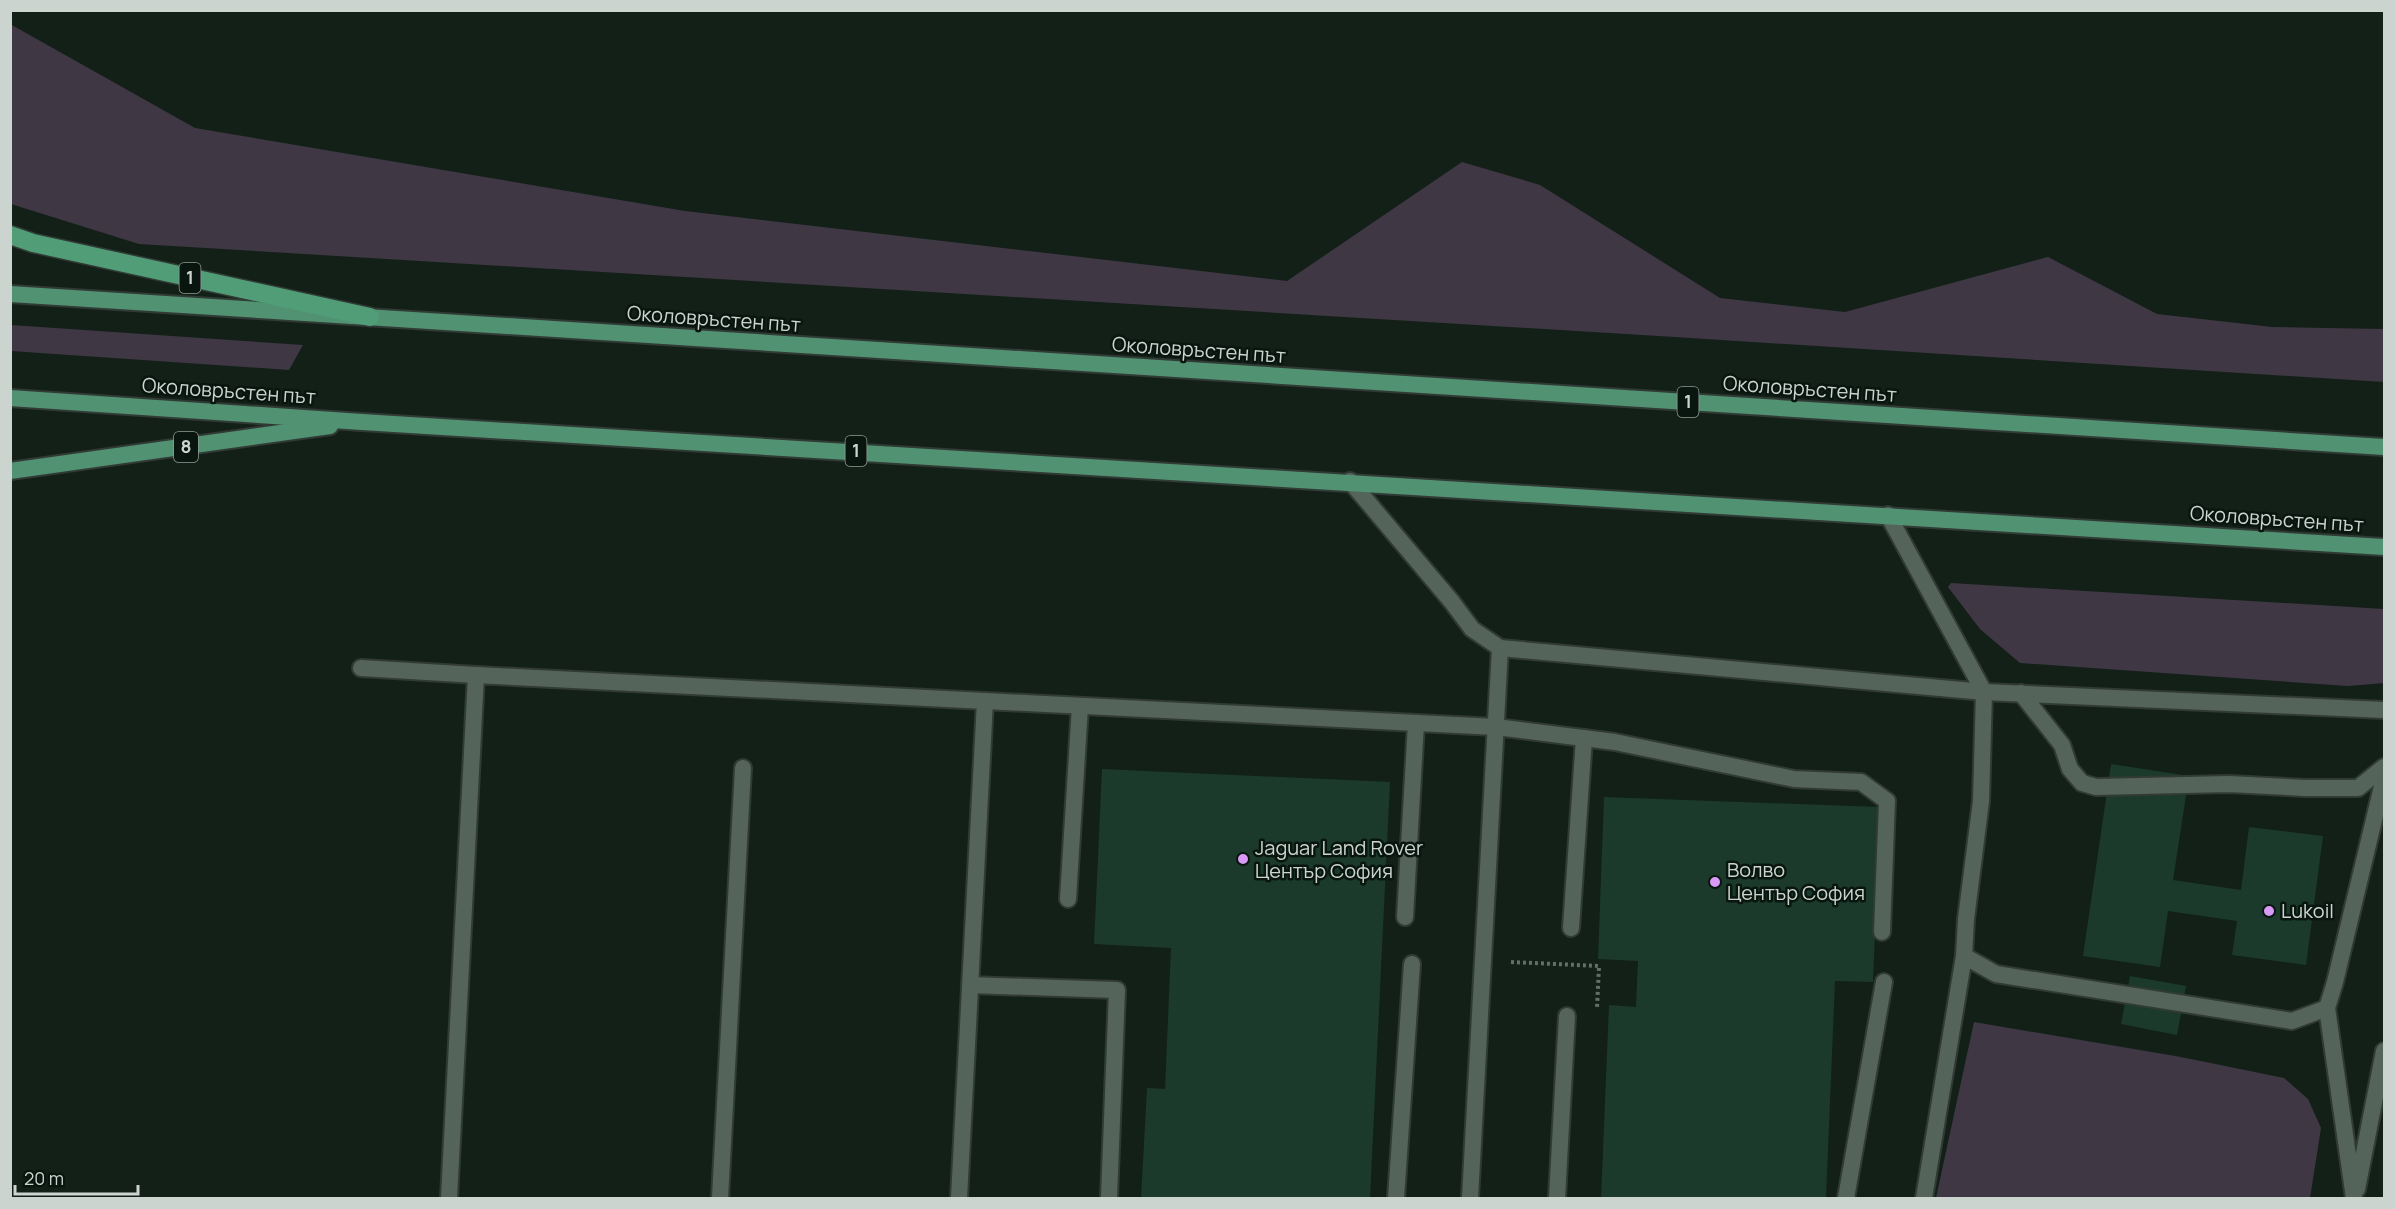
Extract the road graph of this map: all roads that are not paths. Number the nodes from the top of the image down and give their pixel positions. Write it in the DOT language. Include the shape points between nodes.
graph roads {
  1 [pos="10,235"];
  2 [pos="10,294"];
  3 [pos="370,318"];
  4 [pos="10,398"];
  5 [pos="362,422"];
  6 [pos="2385,447"];
  7 [pos="10,471"];
  8 [pos="1350,481"];
  9 [pos="1888,515"];
  10 [pos="2385,547"];
  11 [pos="1500,648"];
  12 [pos="361,668"];
  13 [pos="476,675"];
  14 [pos="1984,692"];
  15 [pos="2021,693"];
  16 [pos="985,701"];
  17 [pos="1080,706"];
  18 [pos="2385,710"];
  19 [pos="1416,723"];
  20 [pos="1496,727"];
  21 [pos="1584,738"];
  22 [pos="2385,767"];
  23 [pos="742,768"];
  24 [pos="2385,778"];
  25 [pos="1068,899"];
  26 [pos="1405,917"];
  27 [pos="1570,928"];
  28 [pos="1882,932"];
  29 [pos="1964,956"];
  30 [pos="1412,964"];
  31 [pos="1884,982"];
  32 [pos="970,985"];
  33 [pos="2327,1008"];
  34 [pos="1567,1016"];
  35 [pos="2385,1051"];
  36 [pos="449,1198"];
  37 [pos="720,1198"];
  38 [pos="959,1198"];
  39 [pos="1109,1198"];
  40 [pos="1396,1198"];
  41 [pos="1470,1198"];
  42 [pos="1557,1198"];
  43 [pos="1846,1198"];
  44 [pos="1924,1198"];
  45 [pos="2354,1198"];
  1 -- 3 [label="highway, 1"];
  2 -- 3 [label="highway, Околовръстен път"];
  3 -- 6 [label="highway, Околовръстен път / 1"];
  4 -- 5 [label="highway, Околовръстен път / 1"];
  5 -- 7 [label="highway, 8"];
  5 -- 8 [label="highway, Околовръстен път / 1"];
  8 -- 9 [label="highway, Околовръстен път / 1"];
  8 -- 11 [label="lane" via="1472,629"];
  9 -- 10 [label="highway, Околовръстен път / 1"];
  9 -- 14 [label="lane"];
  11 -- 14 [label="lane"];
  11 -- 20 [label="lane"];
  12 -- 13 [label="lane"];
  13 -- 16 [label="lane"];
  13 -- 36 [label="lane"];
  14 -- 15 [label="lane"];
  14 -- 29 [label="lane" via="1981,801"];
  15 -- 18 [label="lane"];
  15 -- 22 [label="lane" via="2062,745 2070,769 2082,783 2096,787 2229,784 2358,788"];
  16 -- 17 [label="lane"];
  16 -- 32 [label="lane"];
  17 -- 19 [label="lane"];
  17 -- 25 [label="lane"];
  19 -- 20 [label="lane"];
  19 -- 26 [label="lane"];
  20 -- 21 [label="lane"];
  20 -- 41 [label="lane"];
  21 -- 27 [label="lane"];
  21 -- 28 [label="lane" via="1794,779 1861,782 1887,801"];
  23 -- 37 [label="lane"];
  24 -- 33 [label="lane"];
  29 -- 33 [label="lane" via="1996,974 2292,1021"];
  29 -- 44 [label="lane"];
  30 -- 40 [label="lane"];
  31 -- 43 [label="lane"];
  32 -- 38 [label="lane"];
  32 -- 39 [label="lane" via="1117,990"];
  33 -- 45 [label="lane"];
  34 -- 42 [label="lane"];
  35 -- 45 [label="lane"];
}
